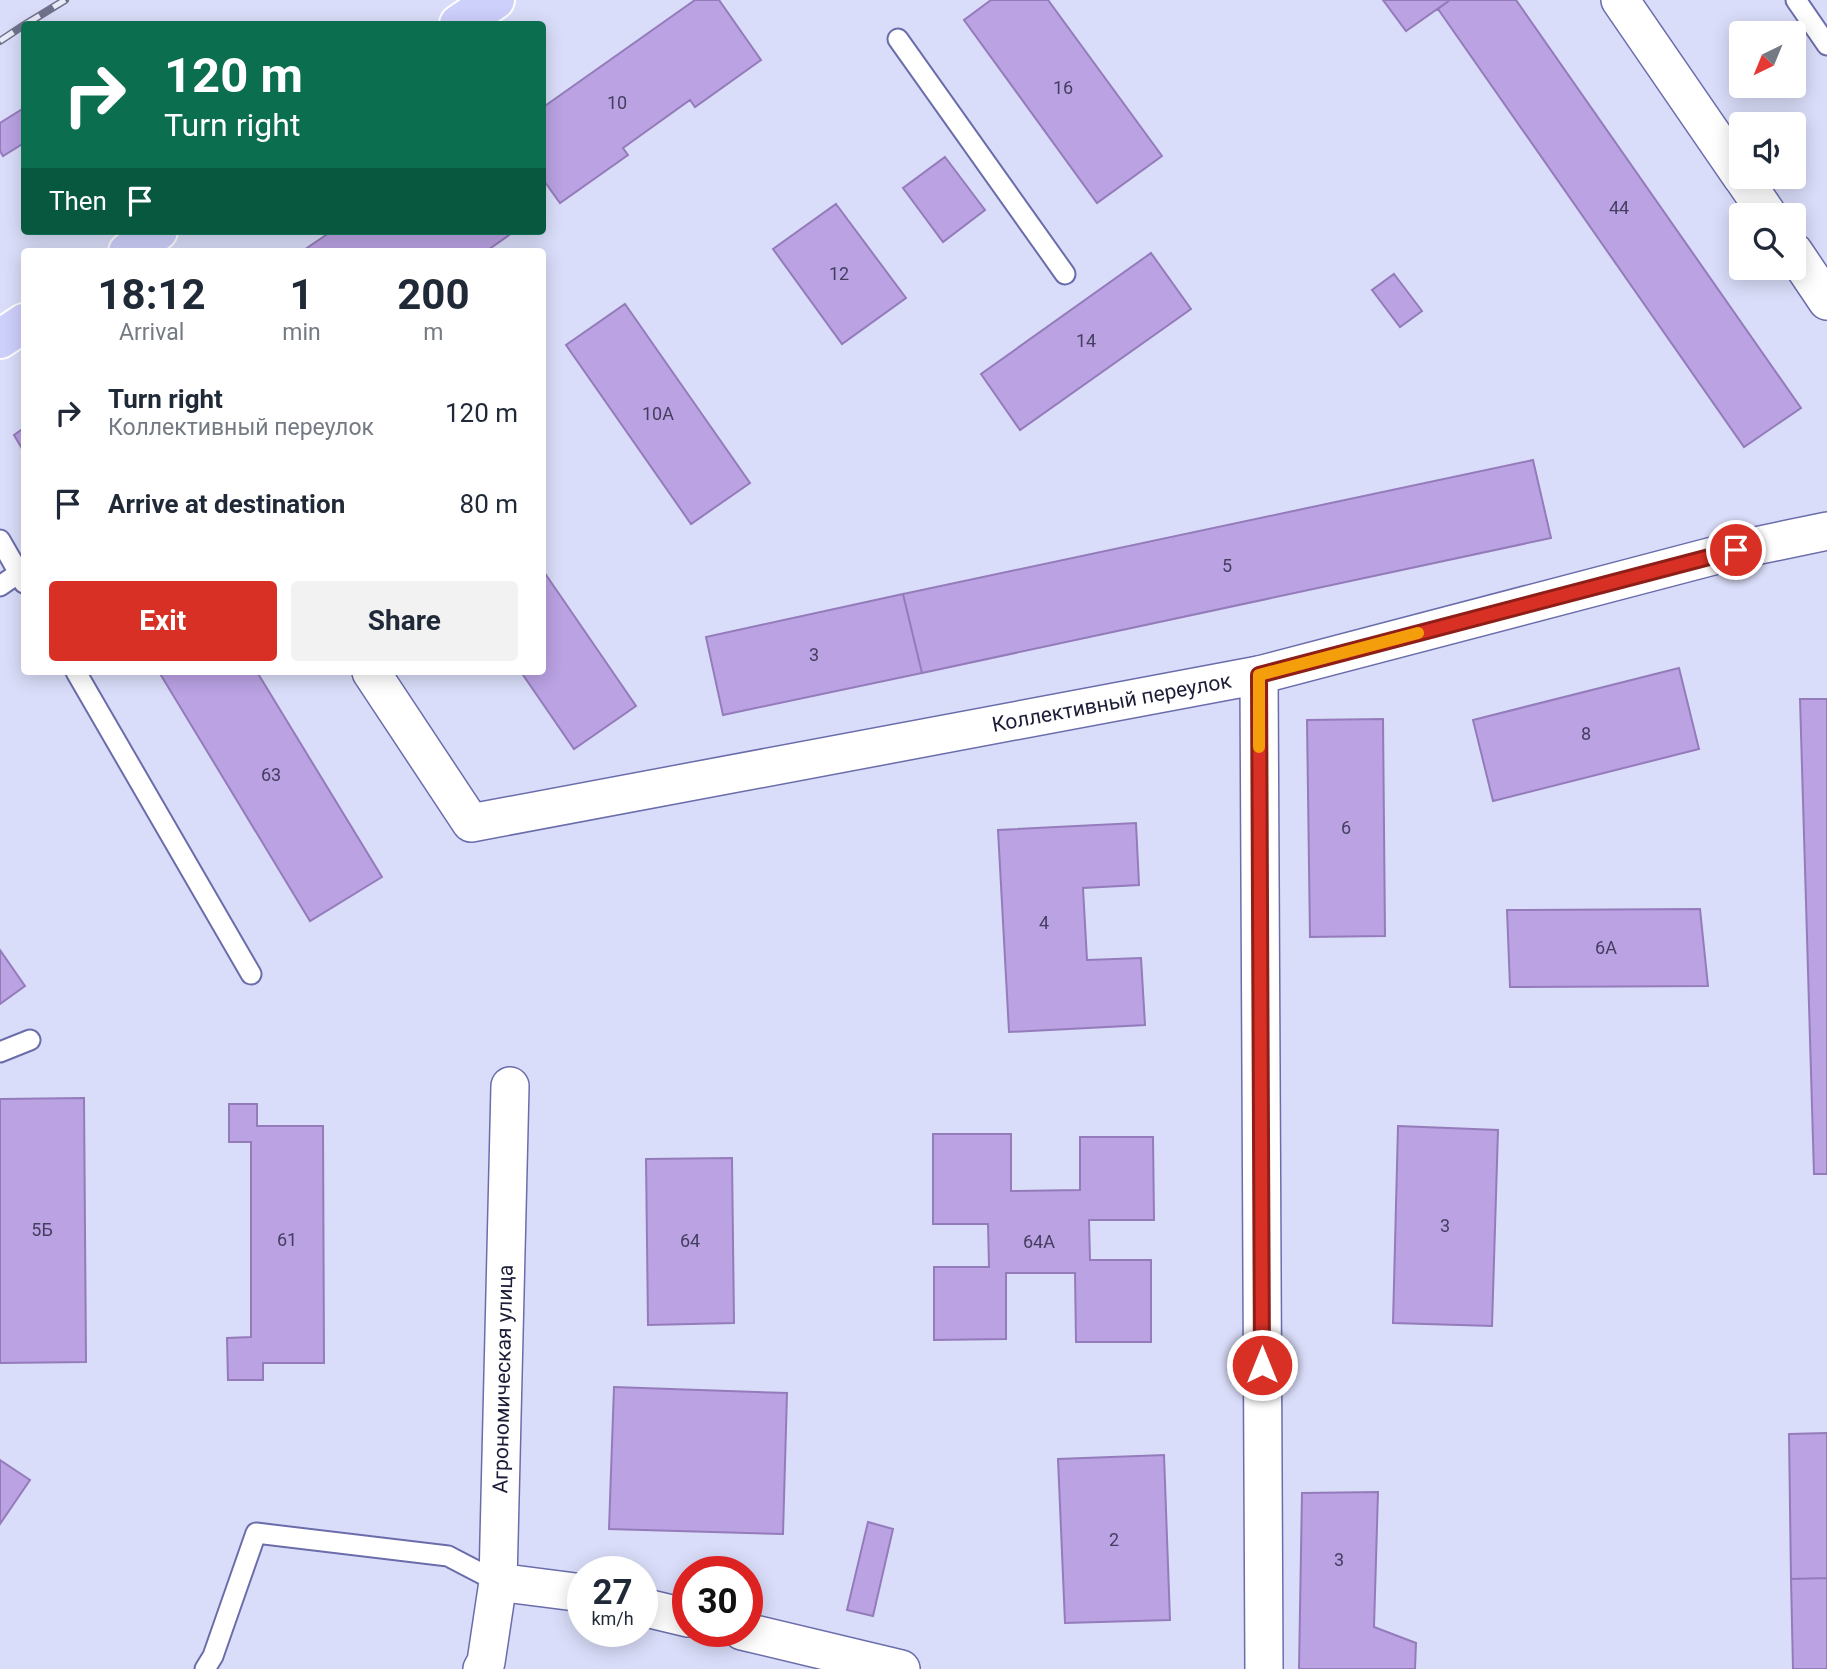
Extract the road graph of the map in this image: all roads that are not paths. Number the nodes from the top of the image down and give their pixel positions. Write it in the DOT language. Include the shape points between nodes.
graph roads {
  1 [pos="495,0"];
  2 [pos="1620,0"];
  3 [pos="1796,0"];
  4 [pos="464,21"];
  5 [pos="898,39"];
  6 [pos="1827,46"];
  7 [pos="1729,157"];
  8 [pos="152,235"];
  9 [pos="134,248"];
  10 [pos="1806,270"];
  11 [pos="1065,274"];
  12 [pos="1827,301"];
  13 [pos="21,325"];
  14 [pos="0,339"];
  15 [pos="1827,531"];
  16 [pos="0,540"];
  17 [pos="21,576"];
  18 [pos="21,578"];
  19 [pos="0,586"];
  20 [pos="78,675"];
  21 [pos="373,675"];
  22 [pos="1259,675"];
  23 [pos="251,974"];
  24 [pos="30,1040"];
  25 [pos="0,1052"];
  26 [pos="510,1086"];
  27 [pos="498,1582"];
  28 [pos="567,1592"];
  29 [pos="763,1636"];
  30 [pos="205,1669"];
  31 [pos="482,1669"];
  32 [pos="901,1669"];
  33 [pos="1264,1669"];
  1 -- 4 [label="main road"];
  2 -- 7 [label="street"];
  3 -- 6 [label="lane"];
  5 -- 11 [label="lane"];
  8 -- 9 [label="main road"];
  10 -- 12 [label="street"];
  13 -- 14 [label="main road"];
  15 -- 22 [label="street, Коллективный переулок" via="1736,550"];
  16 -- 17 [label="lane"];
  18 -- 19 [label="lane"];
  20 -- 23 [label="lane"];
  21 -- 22 [label="street, Коллективный переулок" via="471,823"];
  22 -- 33 [label="street"];
  24 -- 25 [label="lane"];
  26 -- 27 [label="street, Агрономическая улица"];
  27 -- 28 [label="street"];
  27 -- 30 [label="lane" via="448,1556 256,1533"];
  27 -- 31 [label="street, Агрономическая улица"];
  29 -- 32 [label="street"];
}
